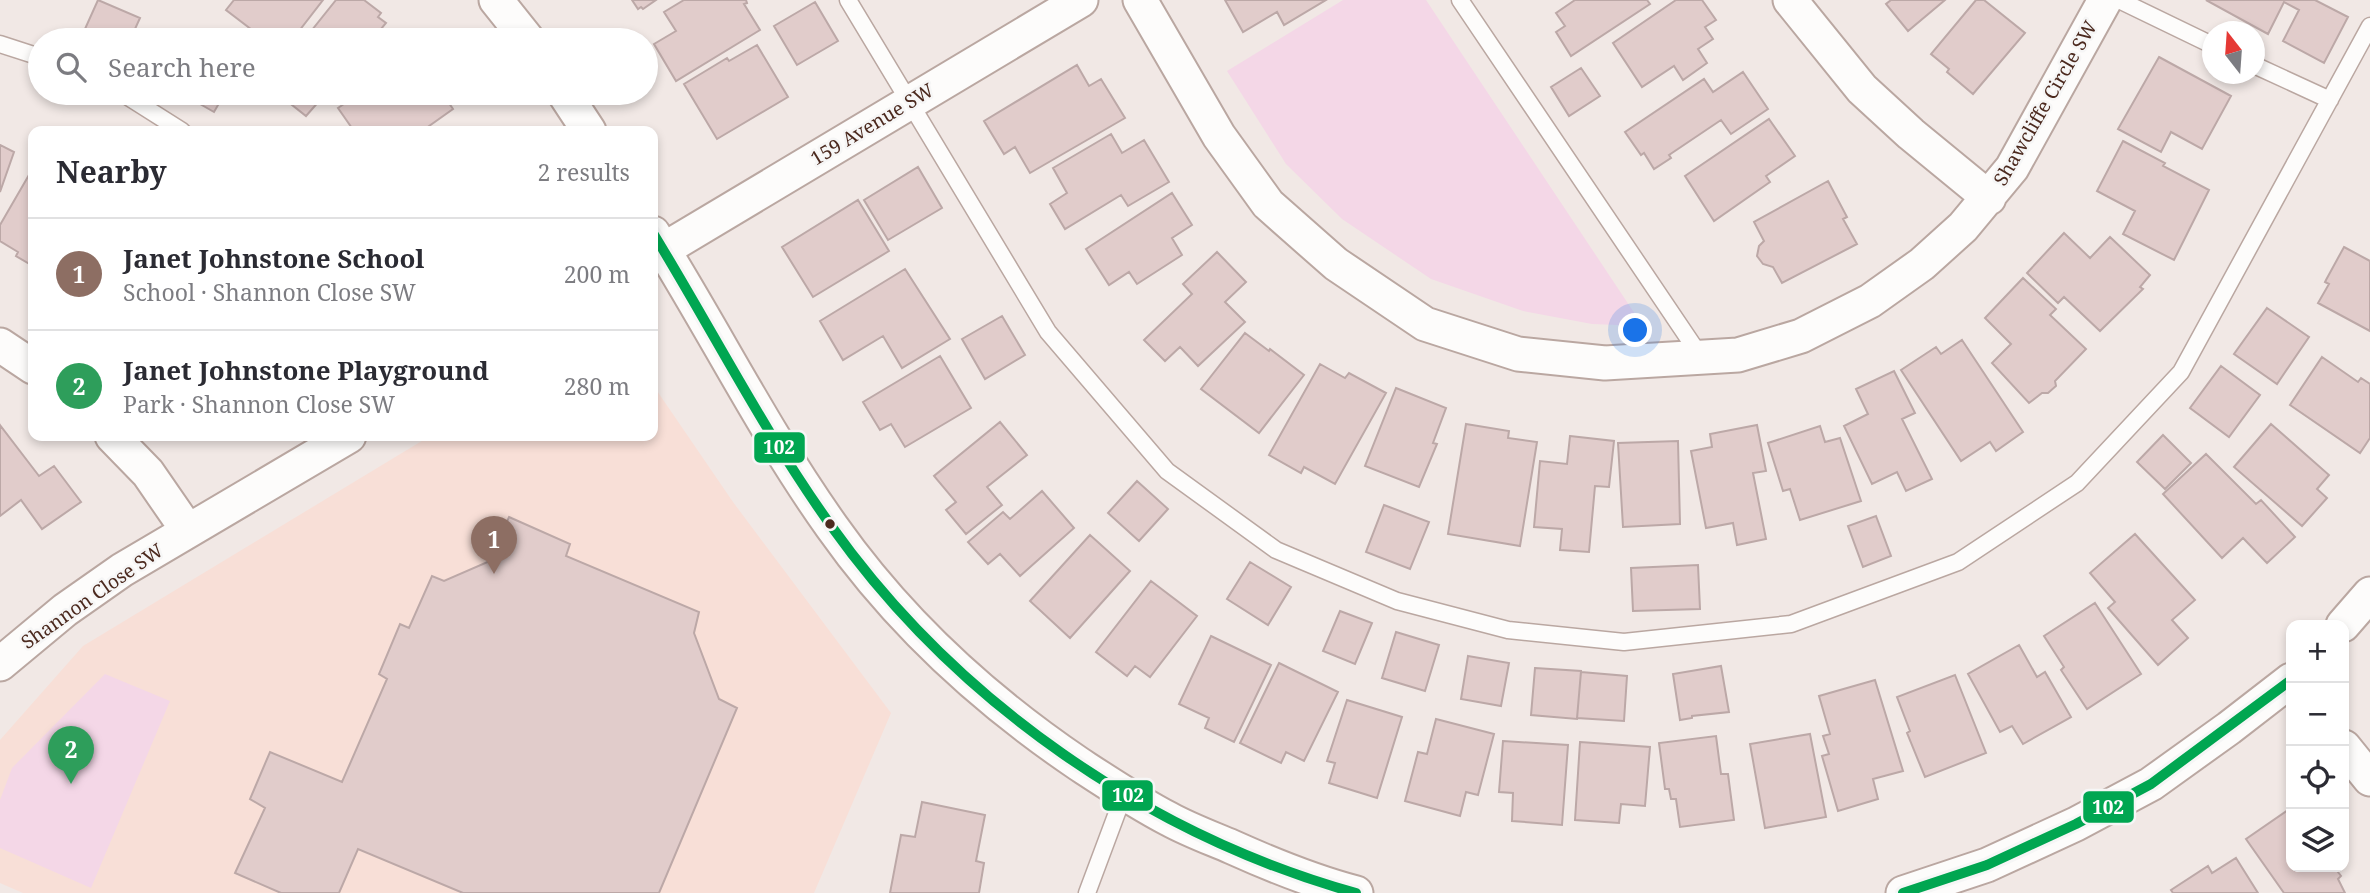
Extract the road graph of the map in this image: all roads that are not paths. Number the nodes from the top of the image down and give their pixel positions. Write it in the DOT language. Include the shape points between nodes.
graph roads {
  1 [pos="496,0"];
  2 [pos="848,0"];
  3 [pos="1081,0"];
  4 [pos="1140,0"];
  5 [pos="1460,0"];
  6 [pos="1790,0"];
  7 [pos="2105,0"];
  8 [pos="2119,0"];
  9 [pos="2370,26"];
  10 [pos="518,28"];
  11 [pos="2202,40"];
  12 [pos="0,44"];
  13 [pos="28,53"];
  14 [pos="2265,70"];
  15 [pos="2329,100"];
  16 [pos="909,101"];
  17 [pos="141,105"];
  18 [pos="572,105"];
  19 [pos="173,126"];
  20 [pos="586,126"];
  21 [pos="1989,198"];
  22 [pos="658,245"];
  23 [pos="658,249"];
  24 [pos="0,345"];
  25 [pos="1703,359"];
  26 [pos="28,364"];
  27 [pos="117,441"];
  28 [pos="341,441"];
  29 [pos="188,531"];
  30 [pos="2370,594"];
  31 [pos="2347,620"];
  32 [pos="0,664"];
  33 [pos="2288,683"];
  34 [pos="2349,753"];
  35 [pos="2370,779"];
  36 [pos="1124,794"];
  37 [pos="1087,893"];
  38 [pos="1356,893"];
  39 [pos="1903,893"];
  1 -- 10 [label="street"];
  2 -- 16 [label="lane"];
  3 -- 16 [label="street, 159 Avenue SW"];
  4 -- 25 [label="street, Shawcliffe Circle SW" via="1219,136 1268,204 1336,264 1425,324 1518,354 1605,363"];
  5 -- 25 [label="lane"];
  6 -- 21 [label="street" via="1862,89"];
  7 -- 21 [label="street, Shawcliffe Circle SW" via="2012,168"];
  8 -- 11 [label="lane"];
  9 -- 15 [label="lane"];
  12 -- 13 [label="lane"];
  14 -- 15 [label="lane"];
  15 -- 16 [label="lane" via="2181,372 2077,483 1958,562 1791,624 1624,642 1508,630 1397,601 1276,550 1167,471 1048,332"];
  16 -- 22 [label="street, 159 Avenue SW"];
  17 -- 19 [label="lane"];
  18 -- 20 [label="street"];
  21 -- 25 [label="street, Shawcliffe Circle SW" via="1922,264 1870,302 1801,336 1738,355"];
  23 -- 36 [label="street" via="832,528 900,612 994,703"];
  24 -- 26 [label="street"];
  27 -- 29 [label="street" via="148,472"];
  28 -- 29 [label="street, Shannon Close SW"];
  29 -- 32 [label="street, Shannon Close SW" via="65,610"];
  30 -- 31 [label="street"];
  33 -- 39 [label="street" via="2151,784 1987,864"];
  34 -- 35 [label="street"];
  36 -- 37 [label="lane"];
  36 -- 38 [label="street" via="1261,860"];
}
